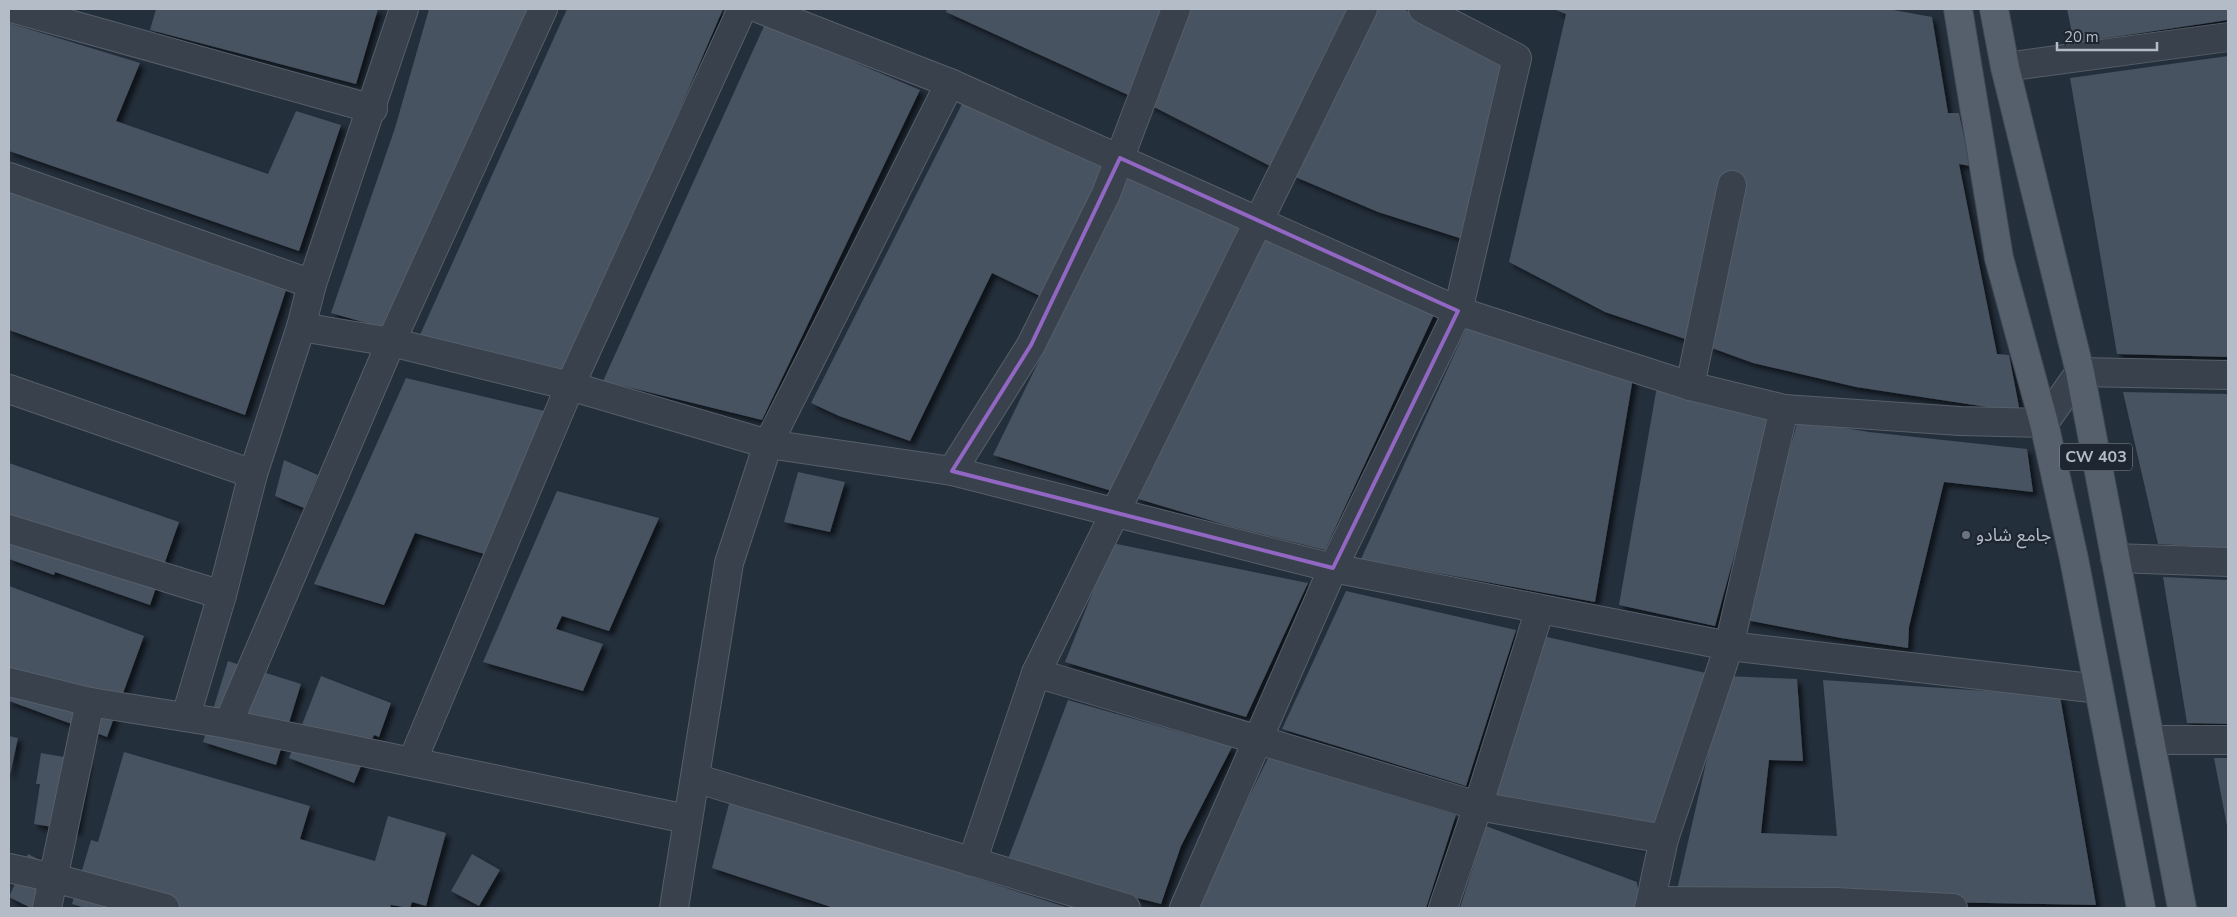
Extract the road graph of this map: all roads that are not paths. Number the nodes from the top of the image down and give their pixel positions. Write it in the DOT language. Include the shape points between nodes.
graph roads {
  1 [pos="15,9"];
  2 [pos="404,9"];
  3 [pos="544,9"];
  4 [pos="742,9"];
  5 [pos="1176,9"];
  6 [pos="1362,9"];
  7 [pos="1422,9"];
  8 [pos="1958,9"];
  9 [pos="1994,9"];
  10 [pos="777,12"];
  11 [pos="2228,37"];
  12 [pos="2005,68"];
  13 [pos="950,83"];
  14 [pos="373,109"];
  15 [pos="1120,158"];
  16 [pos="9,177"];
  17 [pos="1732,185"];
  18 [pos="1259,223"];
  19 [pos="312,284"];
  20 [pos="1458,311"];
  21 [pos="301,327"];
  22 [pos="391,342"];
  23 [pos="2080,372"];
  24 [pos="2228,375"];
  25 [pos="570,386"];
  26 [pos="1690,386"];
  27 [pos="9,389"];
  28 [pos="1784,409"];
  29 [pos="2044,423"];
  30 [pos="768,444"];
  31 [pos="952,471"];
  32 [pos="254,474"];
  33 [pos="1116,514"];
  34 [pos="9,529"];
  35 [pos="2115,558"];
  36 [pos="2228,562"];
  37 [pos="1334,568"];
  38 [pos="222,595"];
  39 [pos="1540,609"];
  40 [pos="1728,646"];
  41 [pos="1036,673"];
  42 [pos="9,682"];
  43 [pos="2099,689"];
  44 [pos="90,702"];
  45 [pos="186,716"];
  46 [pos="228,724"];
  47 [pos="2150,740"];
  48 [pos="2228,740"];
  49 [pos="1258,741"];
  50 [pos="412,762"];
  51 [pos="695,778"];
  52 [pos="1478,806"];
  53 [pos="687,819"];
  54 [pos="1664,839"];
  55 [pos="972,862"];
  56 [pos="9,868"];
  57 [pos="54,878"];
  58 [pos="1650,905"];
  59 [pos="1836,905"];
  60 [pos="47,908"];
  61 [pos="165,908"];
  62 [pos="674,908"];
  63 [pos="1126,908"];
  64 [pos="1184,908"];
  65 [pos="1443,908"];
  66 [pos="1952,908"];
  67 [pos="2140,908"];
  68 [pos="2182,908"];
  1 -- 14 [label="street"];
  2 -- 14 [label="street"];
  3 -- 22 [label="street"];
  4 -- 25 [label="street"];
  5 -- 15 [label="street"];
  6 -- 18 [label="street"];
  7 -- 20 [label="street" via="1517,58"];
  8 -- 29 [label="main road, CW 403" via="1999,258"];
  9 -- 12 [label="main road, CW 403"];
  10 -- 13 [label="street"];
  11 -- 12 [label="street"];
  12 -- 23 [label="main road, CW 403"];
  13 -- 15 [label="street"];
  13 -- 30 [label="street"];
  14 -- 19 [label="street"];
  15 -- 18 [label="street"];
  15 -- 31 [label="street" via="1106,194 1031,345"];
  16 -- 19 [label="street"];
  17 -- 26 [label="street"];
  18 -- 20 [label="street"];
  18 -- 33 [label="street"];
  19 -- 21 [label="street"];
  20 -- 26 [label="street"];
  20 -- 37 [label="street"];
  21 -- 22 [label="street"];
  21 -- 32 [label="street"];
  22 -- 25 [label="street"];
  22 -- 46 [label="street"];
  23 -- 24 [label="street"];
  23 -- 29 [label="street"];
  23 -- 35 [label="main road, CW 403"];
  25 -- 30 [label="street"];
  25 -- 50 [label="street"];
  26 -- 28 [label="street"];
  27 -- 32 [label="street"];
  28 -- 29 [label="street" via="1960,421"];
  28 -- 40 [label="street"];
  29 -- 43 [label="main road, CW 403"];
  30 -- 31 [label="street"];
  30 -- 51 [label="street" via="729,563"];
  31 -- 33 [label="street"];
  32 -- 38 [label="street"];
  33 -- 37 [label="street"];
  33 -- 41 [label="street"];
  34 -- 38 [label="street"];
  35 -- 36 [label="street"];
  35 -- 47 [label="main road, CW 403"];
  37 -- 39 [label="street"];
  37 -- 49 [label="street"];
  38 -- 45 [label="street"];
  39 -- 40 [label="street"];
  39 -- 52 [label="street"];
  40 -- 43 [label="street"];
  40 -- 54 [label="street"];
  41 -- 49 [label="street"];
  41 -- 55 [label="street"];
  42 -- 44 [label="street"];
  43 -- 67 [label="main road, CW 403"];
  44 -- 45 [label="street"];
  44 -- 57 [label="street"];
  45 -- 46 [label="street"];
  46 -- 50 [label="street"];
  47 -- 48 [label="street"];
  47 -- 68 [label="main road, CW 403"];
  49 -- 52 [label="street"];
  49 -- 64 [label="street"];
  50 -- 53 [label="street"];
  51 -- 53 [label="street"];
  51 -- 55 [label="street"];
  52 -- 54 [label="street"];
  52 -- 65 [label="street"];
  53 -- 62 [label="street"];
  54 -- 58 [label="street"];
  55 -- 63 [label="street"];
  56 -- 57 [label="street"];
  57 -- 60 [label="street"];
  57 -- 61 [label="street"];
  58 -- 59 [label="street"];
  59 -- 66 [label="street"];
}
